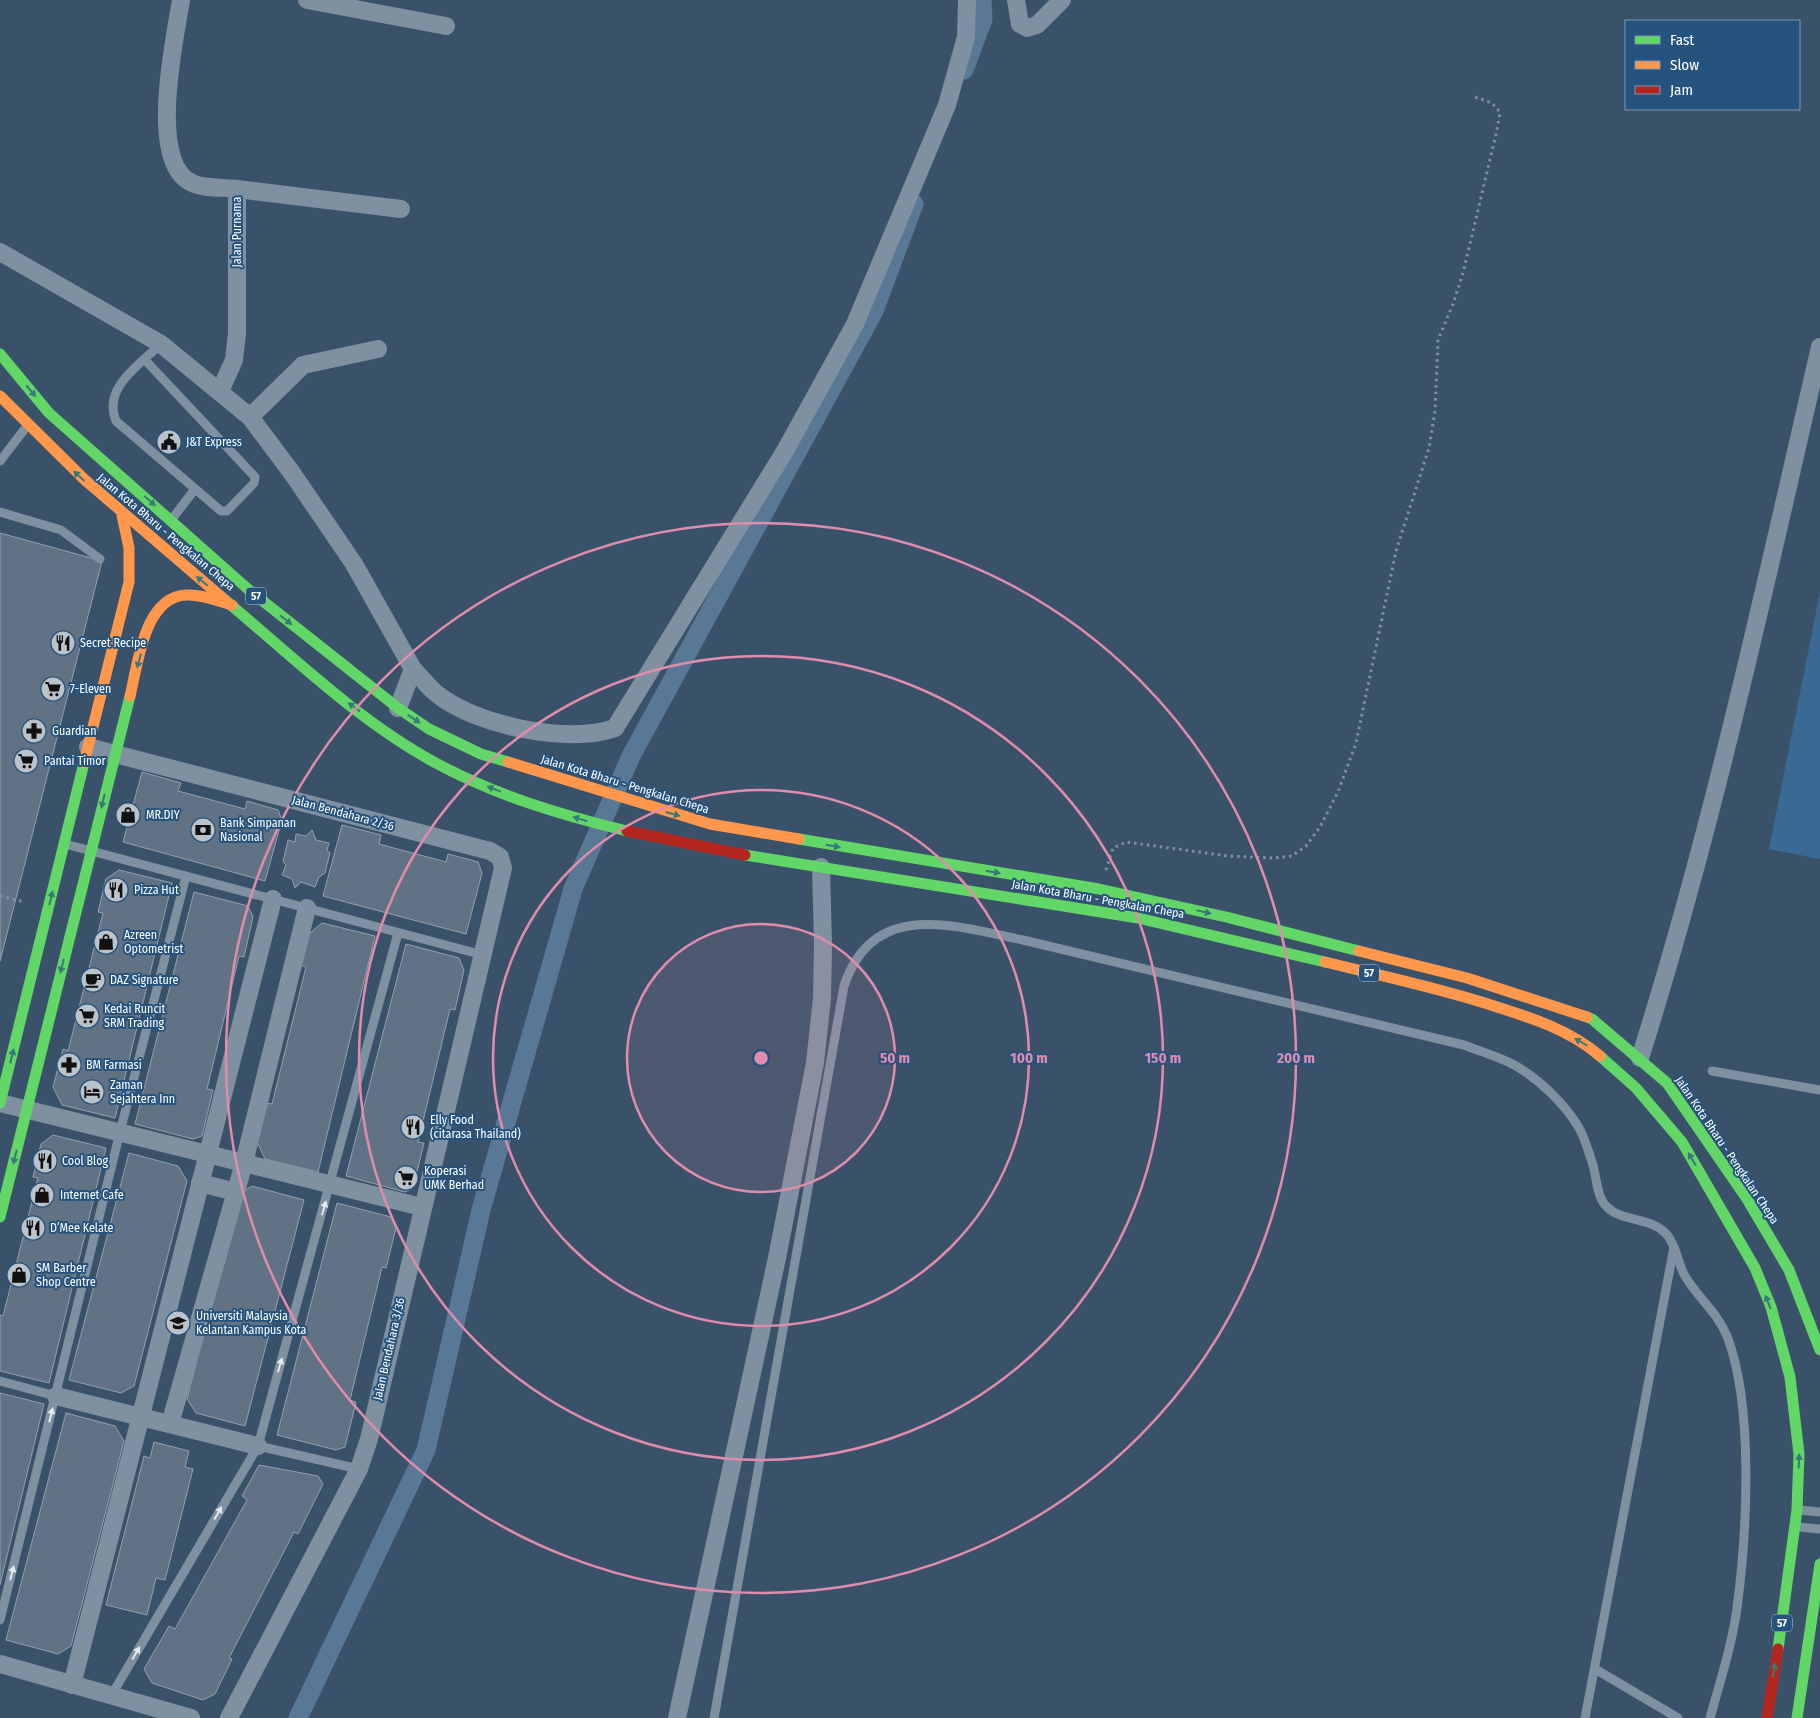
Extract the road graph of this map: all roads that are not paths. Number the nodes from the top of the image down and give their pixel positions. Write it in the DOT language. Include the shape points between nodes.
graph roads {
  1 [pos="181,0"];
  2 [pos="308,0"];
  3 [pos="967,0"];
  4 [pos="1016,0"];
  5 [pos="1062,0"];
  6 [pos="446,26"];
  7 [pos="237,189"];
  8 [pos="401,209"];
  9 [pos="0,252"];
  10 [pos="161,344"];
  11 [pos="1820,347"];
  12 [pos="378,349"];
  13 [pos="0,354"];
  14 [pos="145,360"];
  15 [pos="220,391"];
  16 [pos="0,396"];
  17 [pos="250,417"];
  18 [pos="27,426"];
  19 [pos="0,461"];
  20 [pos="195,488"];
  21 [pos="0,512"];
  22 [pos="122,515"];
  23 [pos="171,520"];
  24 [pos="100,559"];
  25 [pos="232,605"];
  26 [pos="413,669"];
  27 [pos="398,708"];
  28 [pos="88,747"];
  29 [pos="114,754"];
  30 [pos="64,844"];
  31 [pos="90,850"];
  32 [pos="820,867"];
  33 [pos="186,876"];
  34 [pos="273,899"];
  35 [pos="307,908"];
  36 [pos="398,933"];
  37 [pos="482,955"];
  38 [pos="1640,1058"];
  39 [pos="1712,1070"];
  40 [pos="1820,1090"];
  41 [pos="0,1103"];
  42 [pos="27,1109"];
  43 [pos="120,1132"];
  44 [pos="208,1154"];
  45 [pos="244,1163"];
  46 [pos="200,1183"];
  47 [pos="331,1184"];
  48 [pos="236,1192"];
  49 [pos="422,1207"];
  50 [pos="0,1217"];
  51 [pos="1674,1247"];
  52 [pos="1820,1346"];
  53 [pos="0,1381"];
  54 [pos="56,1396"];
  55 [pos="139,1416"];
  56 [pos="170,1424"];
  57 [pos="258,1446"];
  58 [pos="359,1469"];
  59 [pos="1797,1510"];
  60 [pos="1820,1512"];
  61 [pos="1795,1527"];
  62 [pos="1820,1529"];
  63 [pos="1820,1564"];
  64 [pos="0,1620"];
  65 [pos="1820,1621"];
  66 [pos="1807,1657"];
  67 [pos="0,1664"];
  68 [pos="1595,1669"];
  69 [pos="72,1684"];
  70 [pos="111,1696"];
  71 [pos="191,1718"];
  72 [pos="229,1718"];
  73 [pos="677,1718"];
  74 [pos="714,1718"];
  75 [pos="1585,1718"];
  76 [pos="1678,1718"];
  77 [pos="1710,1718"];
  78 [pos="1767,1718"];
  79 [pos="1797,1718"];
  1 -- 7 [label="street, Jalan Purnama" via="167,98 169,148 181,176 192,184"];
  2 -- 6 [label="street"];
  3 -- 26 [label="street" via="966,37 947,105 855,324 785,451 615,728 579,735 529,731 470,713 437,694"];
  4 -- 5 [label="street" via="1020,24 1027,28 1037,25"];
  7 -- 8 [label="street"];
  7 -- 15 [label="street, Jalan Purnama" via="237,333 234,360"];
  9 -- 10 [label="street"];
  10 -- 14 [label="lane"];
  10 -- 15 [label="street"];
  11 -- 38 [label="street" via="1732,734"];
  12 -- 17 [label="street" via="303,365"];
  13 -- 23 [label="main road, Jalan Kota Bharu - Pengkalan Chepa / 57, one-way" via="49,413"];
  14 -- 20 [label="lane" via="117,387 112,411 116,421"];
  14 -- 20 [label="lane" via="255,477 254,483 227,511 221,511"];
  15 -- 17 [label="street"];
  16 -- 18 [label="main road, Jalan Kota Bharu - Pengkalan Chepa / 57"];
  17 -- 26 [label="street" via="354,564"];
  18 -- 19 [label="lane"];
  22 -- 18 [label="main road, Jalan Kota Bharu - Pengkalan Chepa / 57, one-way"];
  20 -- 23 [label="lane"];
  21 -- 24 [label="lane" via="61,530"];
  25 -- 22 [label="main road, Jalan Kota Bharu - Pengkalan Chepa / 57, one-way"];
  22 -- 28 [label="main road" via="131,556 129,582"];
  23 -- 27 [label="main road, Jalan Kota Bharu - Pengkalan Chepa / 57, one-way" via="249,590"];
  25 -- 29 [label="main road, one-way" via="184,594 159,605 150,620"];
  32 -- 25 [label="main road, Jalan Kota Bharu - Pengkalan Chepa / 57, one-way" via="703,849 622,832 539,807 464,777 416,750 350,705"];
  26 -- 27 [label="street"];
  27 -- 38 [label="main road, Jalan Kota Bharu - Pengkalan Chepa / 57, one-way" via="429,729 481,754 710,824 1099,889 1226,916 1467,978 1592,1019"];
  28 -- 29 [label="street, Jalan Bendahara 2/36"];
  28 -- 30 [label="main road"];
  29 -- 31 [label="main road, one-way"];
  29 -- 37 [label="street, Jalan Bendahara 2/36" via="490,851 500,857 503,868"];
  30 -- 31 [label="lane"];
  41 -- 30 [label="main road, one-way"];
  31 -- 33 [label="lane"];
  31 -- 42 [label="main road, one-way"];
  59 -- 32 [label="main road, Jalan Kota Bharu - Pengkalan Chepa / 57, one-way" via="1799,1454 1790,1377 1771,1308 1755,1268 1682,1142 1636,1088 1585,1043 1536,1019 1454,993 1185,928"];
  32 -- 73 [label="street" via="822,998 814,1063 777,1258"];
  33 -- 34 [label="lane"];
  33 -- 43 [label="lane"];
  34 -- 35 [label="lane"];
  34 -- 44 [label="street"];
  35 -- 36 [label="lane"];
  35 -- 45 [label="street"];
  36 -- 37 [label="lane"];
  36 -- 47 [label="lane"];
  37 -- 49 [label="street, Jalan Bendahara 3/36"];
  38 -- 52 [label="main road, Jalan Kota Bharu - Pengkalan Chepa / 57" via="1667,1083 1747,1199 1789,1270"];
  39 -- 40 [label="lane"];
  41 -- 42 [label="street"];
  42 -- 43 [label="street"];
  42 -- 50 [label="main road, one-way"];
  43 -- 44 [label="street"];
  43 -- 54 [label="lane"];
  44 -- 45 [label="street"];
  44 -- 46 [label="street"];
  45 -- 47 [label="street"];
  45 -- 48 [label="street"];
  46 -- 48 [label="street"];
  46 -- 55 [label="street"];
  47 -- 49 [label="street"];
  57 -- 47 [label="lane, one-way"];
  48 -- 56 [label="street"];
  49 -- 58 [label="street, Jalan Bendahara 3/36" via="369,1439"];
  51 -- 68 [label="lane"];
  51 -- 74 [label="lane" via="1660,1228 1606,1207 1579,1129 1554,1096 1516,1066 1464,1044 964,928 905,925 884,934 865,948 850,967 844,986"];
  51 -- 77 [label="lane" via="1685,1275 1717,1315 1727,1336 1742,1407 1745,1473 1743,1541 1736,1610"];
  53 -- 54 [label="lane"];
  54 -- 55 [label="street"];
  64 -- 54 [label="lane, one-way"];
  55 -- 56 [label="street"];
  55 -- 69 [label="street"];
  56 -- 57 [label="street"];
  57 -- 58 [label="lane"];
  70 -- 57 [label="lane, one-way"];
  58 -- 72 [label="street, Jalan Bendahara 3/36"];
  59 -- 60 [label="lane"];
  59 -- 61 [label="main road, Jalan Kota Bharu - Pengkalan Chepa / 57"];
  61 -- 62 [label="lane"];
  78 -- 61 [label="main road, Jalan Kota Bharu - Pengkalan Chepa / 57, one-way"];
  63 -- 66 [label="main road"];
  65 -- 66 [label="main road"];
  66 -- 79 [label="main road"];
  67 -- 69 [label="street"];
  68 -- 75 [label="lane"];
  68 -- 76 [label="lane"];
  69 -- 70 [label="street"];
  70 -- 71 [label="street"];
}
